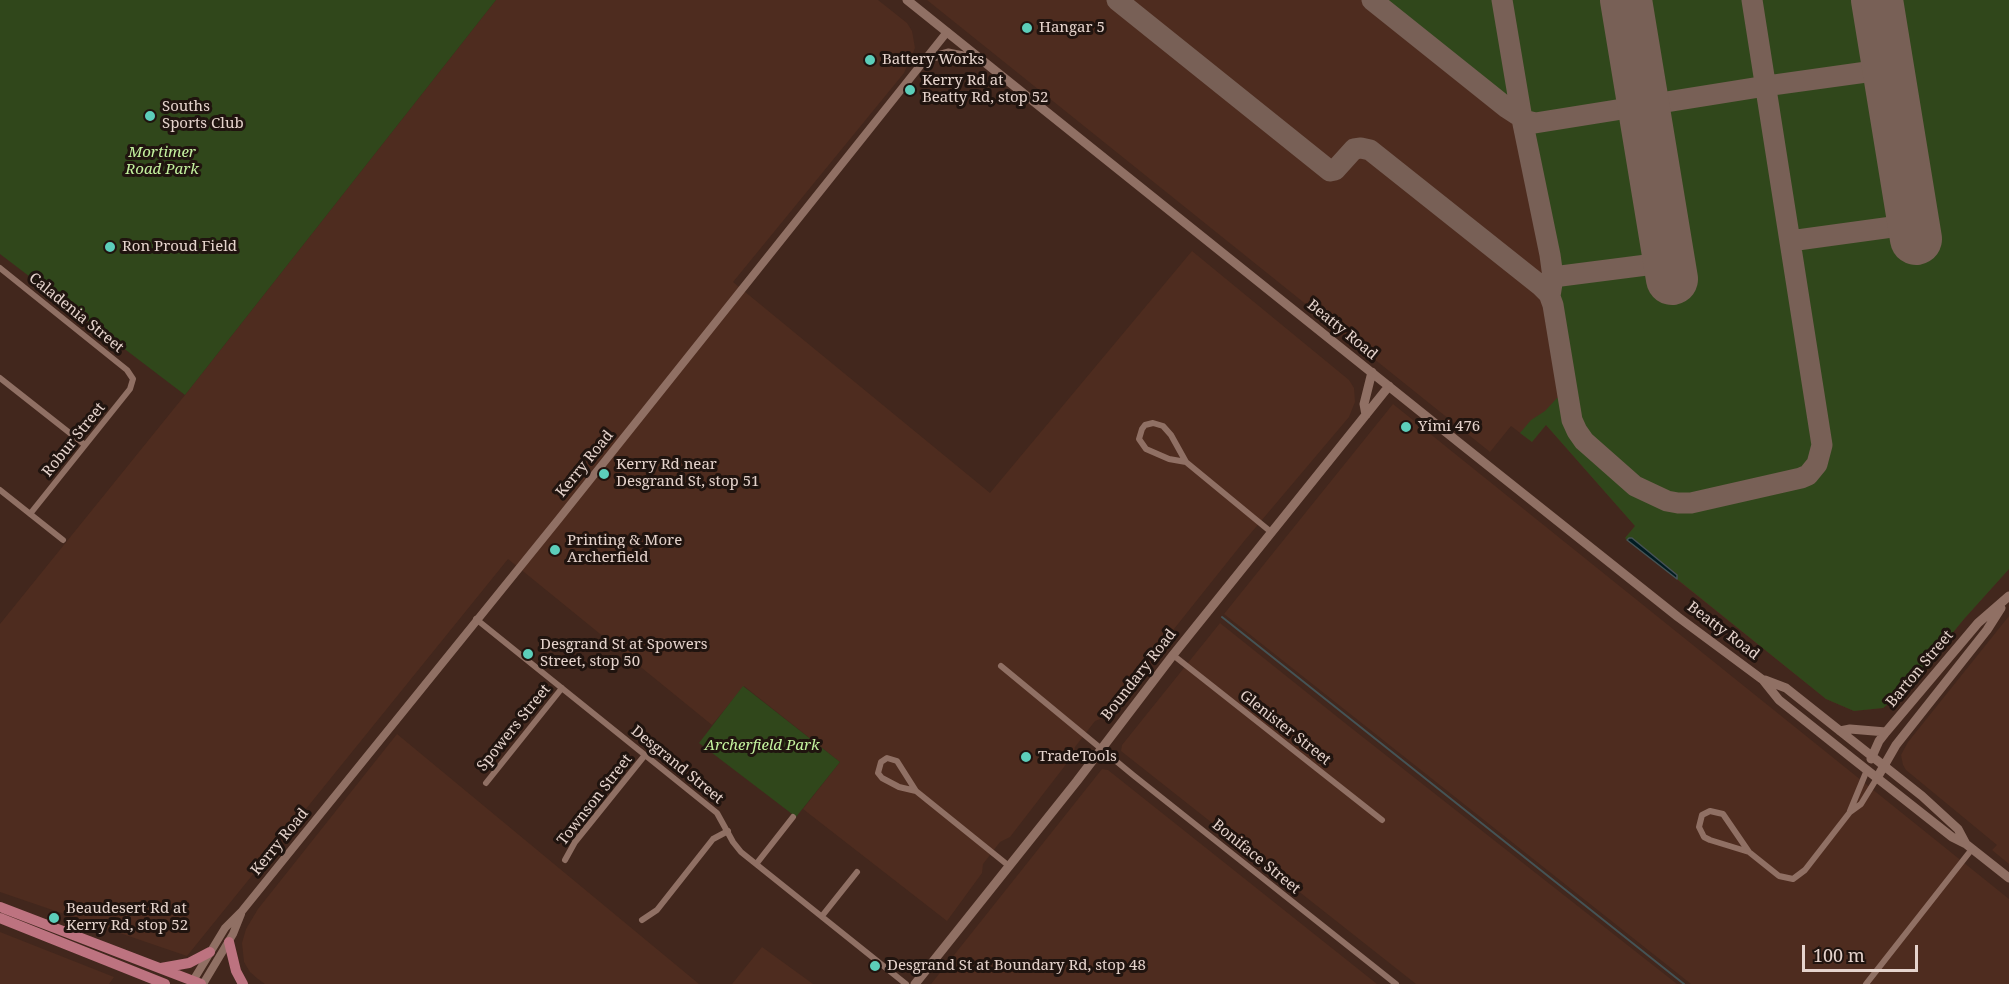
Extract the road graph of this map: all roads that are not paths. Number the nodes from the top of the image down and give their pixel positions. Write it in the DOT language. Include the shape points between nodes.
graph roads {
  1 [pos="907,0"];
  2 [pos="947,32"];
  3 [pos="926,59"];
  4 [pos="1001,76"];
  5 [pos="0,268"];
  6 [pos="1371,372"];
  7 [pos="0,378"];
  8 [pos="133,379"];
  9 [pos="1389,386"];
  10 [pos="1366,415"];
  11 [pos="85,445"];
  12 [pos="1186,462"];
  13 [pos="0,490"];
  14 [pos="30,514"];
  15 [pos="1271,532"];
  16 [pos="63,540"];
  17 [pos="2009,596"];
  18 [pos="476,619"];
  19 [pos="1173,655"];
  20 [pos="1000,666"];
  21 [pos="1763,680"];
  22 [pos="562,688"];
  23 [pos="1840,731"];
  24 [pos="1886,732"];
  25 [pos="1101,748"];
  26 [pos="645,755"];
  27 [pos="1872,756"];
  28 [pos="1884,766"];
  29 [pos="1867,770"];
  30 [pos="1877,778"];
  31 [pos="486,783"];
  32 [pos="916,791"];
  33 [pos="1850,812"];
  34 [pos="794,817"];
  35 [pos="1382,820"];
  36 [pos="728,831"];
  37 [pos="1969,846"];
  38 [pos="1749,852"];
  39 [pos="565,860"];
  40 [pos="757,863"];
  41 [pos="1009,866"];
  42 [pos="857,872"];
  43 [pos="2009,878"];
  44 [pos="0,907"];
  45 [pos="242,911"];
  46 [pos="822,916"];
  47 [pos="0,918"];
  48 [pos="642,920"];
  49 [pos="229,942"];
  50 [pos="210,952"];
  51 [pos="161,968"];
  52 [pos="159,983"];
  53 [pos="197,983"];
  54 [pos="243,984"];
  55 [pos="906,984"];
  56 [pos="915,984"];
  57 [pos="1395,984"];
  58 [pos="1866,984"];
  1 -- 2 [label="main road, Beatty Road"];
  2 -- 3 [label="street, Kerry Road"];
  2 -- 4 [label="main road, Beatty Road"];
  3 -- 4 [label="main road" via="948,53 973,58"];
  3 -- 18 [label="street, Kerry Road"];
  4 -- 6 [label="main road, Beatty Road"];
  5 -- 8 [label="street, Caladenia Street" via="127,370"];
  6 -- 9 [label="main road, Beatty Road"];
  6 -- 10 [label="main road" via="1364,404"];
  7 -- 11 [label="street"];
  8 -- 11 [label="street, Robur Street" via="130,389"];
  9 -- 10 [label="main road, Boundary Road"];
  9 -- 21 [label="main road, Beatty Road" via="1678,617"];
  10 -- 15 [label="main road, Boundary Road"];
  11 -- 14 [label="street, Robur Street"];
  12 -- 12 [label="street" via="1146,449 1139,439 1142,429 1154,423 1163,426"];
  12 -- 15 [label="street"];
  13 -- 14 [label="street"];
  14 -- 16 [label="street"];
  15 -- 19 [label="main road, Boundary Road"];
  17 -- 24 [label="main road, Barton Street" via="1978,623"];
  17 -- 28 [label="main road, Barton Street"];
  18 -- 22 [label="street, Desgrand Street"];
  18 -- 45 [label="street, Kerry Road"];
  19 -- 25 [label="main road, Boundary Road"];
  19 -- 35 [label="street, Glenister Street"];
  20 -- 25 [label="street, Boniface Street"];
  21 -- 23 [label="main road, Beatty Road" via="1786,688"];
  21 -- 29 [label="main road, Beatty Road" via="1779,700"];
  22 -- 26 [label="street, Desgrand Street"];
  22 -- 31 [label="street, Spowers Street"];
  23 -- 24 [label="main road"];
  23 -- 27 [label="main road, Beatty Road"];
  24 -- 27 [label="main road, Barton Street"];
  25 -- 41 [label="main road, Boundary Road"];
  25 -- 57 [label="street, Boniface Street"];
  26 -- 36 [label="street, Desgrand Street" via="717,813"];
  26 -- 39 [label="street, Townson Street"];
  27 -- 28 [label="main road, Beatty Road"];
  27 -- 29 [label="main road, Barton Street"];
  28 -- 30 [label="main road, Barton Street"];
  28 -- 37 [label="main road, Beatty Road" via="1958,829"];
  29 -- 30 [label="main road, Beatty Road"];
  29 -- 33 [label="street"];
  30 -- 33 [label="street" via="1861,804"];
  30 -- 37 [label="main road, Beatty Road"];
  32 -- 32 [label="street" via="882,778 878,773 881,762 887,758 897,761"];
  32 -- 41 [label="street"];
  33 -- 38 [label="street" via="1805,870 1790,879 1775,873"];
  34 -- 40 [label="street"];
  36 -- 40 [label="street, Desgrand Street" via="736,847"];
  36 -- 48 [label="street" via="713,839 657,910"];
  37 -- 43 [label="main road, Beatty Road"];
  37 -- 58 [label="street"];
  38 -- 38 [label="street" via="1704,837 1699,827 1702,815 1710,811 1723,814"];
  40 -- 46 [label="street, Desgrand Street"];
  41 -- 56 [label="main road, Boundary Road"];
  42 -- 46 [label="street"];
  44 -- 51 [label="highway"];
  45 -- 49 [label="street, Kerry Road"];
  45 -- 50 [label="street, Kerry Road"];
  46 -- 55 [label="street, Desgrand Street"];
  47 -- 52 [label="highway"];
  49 -- 53 [label="street, Kerry Road"];
  49 -- 54 [label="highway"];
  50 -- 51 [label="highway" via="187,963"];
  50 -- 53 [label="street, Kerry Road"];
  51 -- 53 [label="highway"];
}
